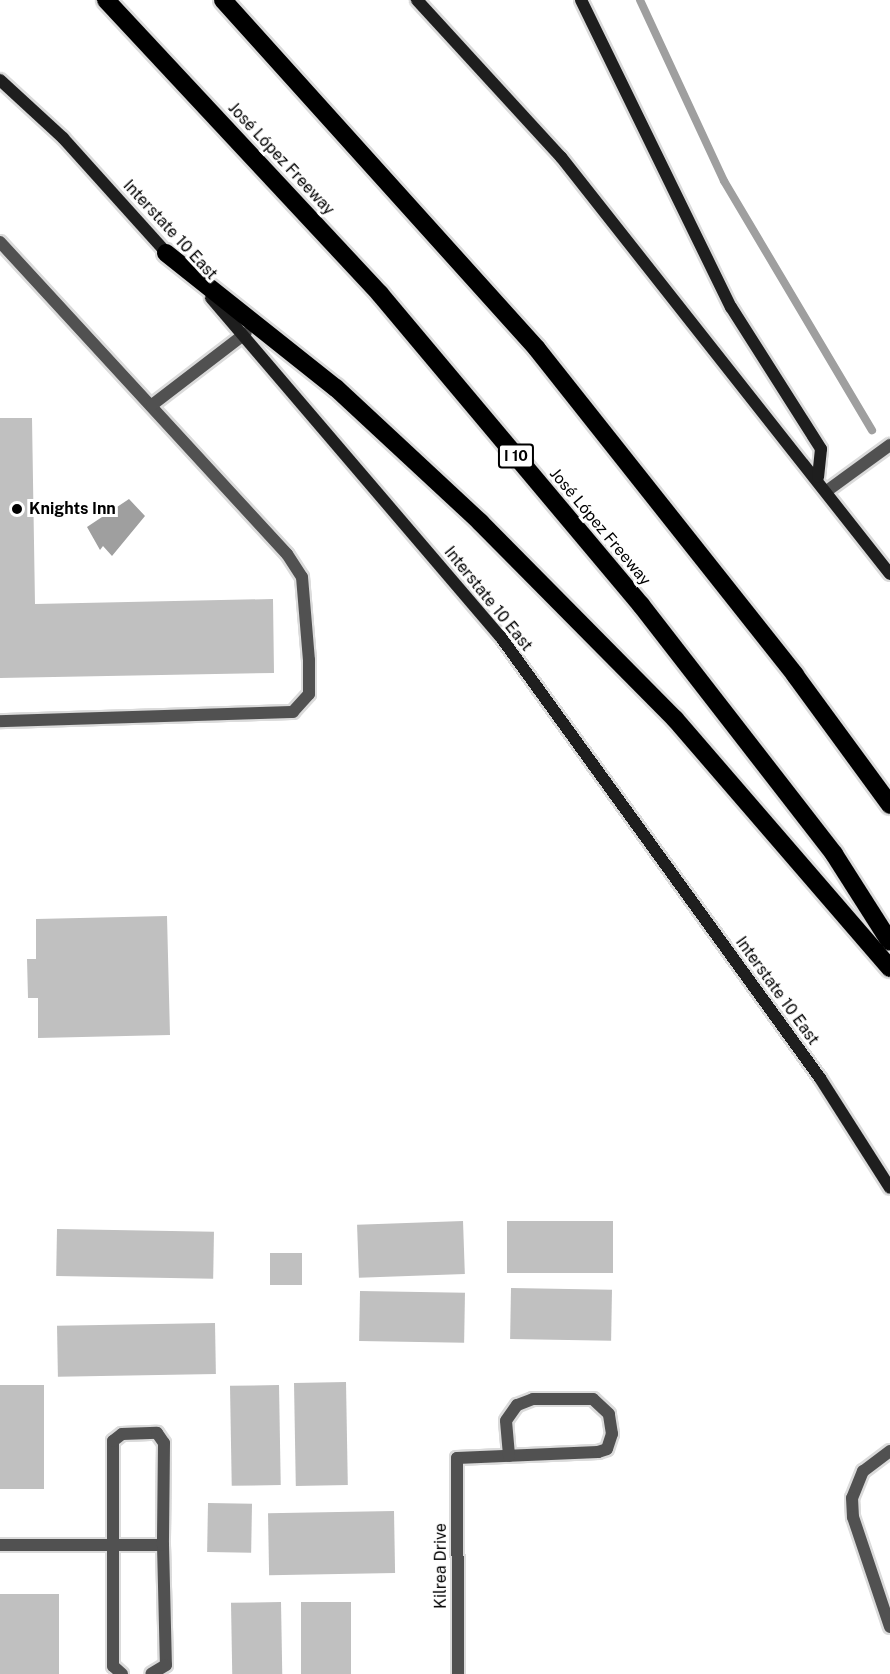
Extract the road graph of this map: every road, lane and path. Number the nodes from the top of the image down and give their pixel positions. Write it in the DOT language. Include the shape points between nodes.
graph roads {
  1 [pos="106,0"];
  2 [pos="223,0"];
  3 [pos="417,0"];
  4 [pos="580,0"];
  5 [pos="0,80"];
  6 [pos="0,243"];
  7 [pos="166,253"];
  8 [pos="246,333"];
  9 [pos="152,405"];
  10 [pos="890,445"];
  11 [pos="818,477"];
  12 [pos="828,490"];
  13 [pos="890,574"];
  14 [pos="0,721"];
  15 [pos="890,806"];
  16 [pos="890,942"];
  17 [pos="890,968"];
  18 [pos="890,1188"];
  19 [pos="890,1451"];
  20 [pos="509,1456"];
  21 [pos="0,1545"];
  22 [pos="113,1545"];
  23 [pos="163,1545"];
  24 [pos="890,1627"];
  25 [pos="122,1674"];
  26 [pos="150,1674"];
  27 [pos="458,1674"];
  1 -- 16 [label="highway, José López Freeway / I 10" via="380,294 641,605 834,854"];
  2 -- 15 [label="highway" via="537,349 795,675"];
  3 -- 11 [label="main road" via="561,157"];
  4 -- 11 [label="main road" via="731,308 821,449"];
  5 -- 7 [label="main road, Interstate 10 East" via="63,138"];
  6 -- 9 [label="street"];
  7 -- 8 [label="main road, Interstate 10 East"];
  7 -- 17 [label="highway" via="336,388 480,522 675,719"];
  8 -- 9 [label="street"];
  8 -- 18 [label="main road, Interstate 10 East" via="500,636 820,1078"];
  9 -- 14 [label="street" via="302,577 309,694 293,712"];
  10 -- 12 [label="street"];
  11 -- 12 [label="main road"];
  12 -- 13 [label="main road"];
  19 -- 24 [label="street" via="863,1471 852,1498 853,1517"];
  20 -- 20 [label="street" via="607,1449 609,1414 593,1399 533,1399 517,1405 506,1421"];
  20 -- 27 [label="street, Kilrea Drive" via="457,1458"];
  21 -- 22 [label="street"];
  22 -- 23 [label="street"];
  22 -- 23 [label="street" via="113,1441 122,1434 158,1433 165,1443"];
  22 -- 25 [label="street" via="113,1666"];
  23 -- 26 [label="street" via="166,1665"];
}
